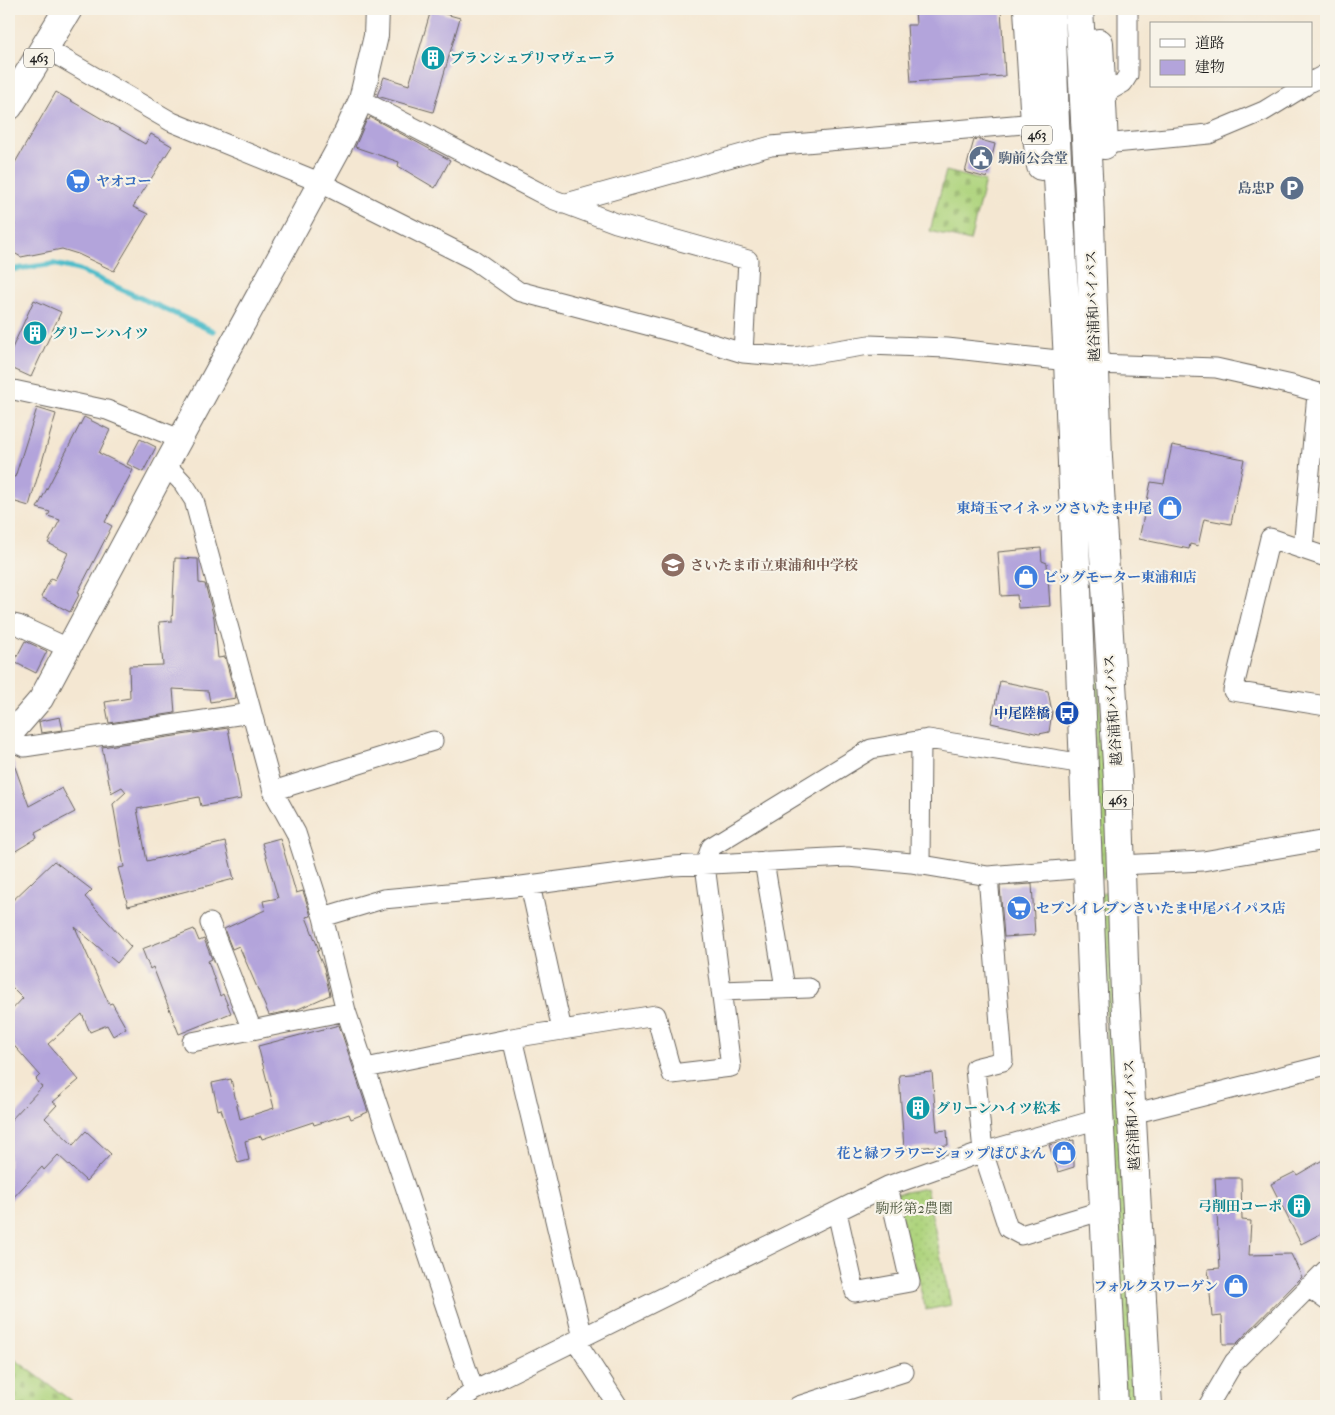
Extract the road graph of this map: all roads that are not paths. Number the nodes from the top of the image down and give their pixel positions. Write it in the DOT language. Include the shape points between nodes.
graph roads {
  1 [pos="68,9"];
  2 [pos="377,9"];
  3 [pos="1028,9"];
  4 [pos="1051,9"];
  5 [pos="1079,9"];
  6 [pos="1098,9"];
  7 [pos="1128,9"];
  8 [pos="45,48"];
  9 [pos="1326,74"];
  10 [pos="1312,81"];
  11 [pos="1302,88"];
  12 [pos="1102,95"];
  13 [pos="361,100"];
  14 [pos="9,106"];
  15 [pos="1045,122"];
  16 [pos="1104,144"];
  17 [pos="319,182"];
  18 [pos="1089,194"];
  19 [pos="563,204"];
  20 [pos="743,353"];
  21 [pos="1068,361"];
  22 [pos="1095,364"];
  23 [pos="9,389"];
  24 [pos="1322,395"];
  25 [pos="180,439"];
  26 [pos="166,465"];
  27 [pos="1303,549"];
  28 [pos="1326,557"];
  29 [pos="9,623"];
  30 [pos="68,648"];
  31 [pos="1326,706"];
  32 [pos="251,713"];
  33 [pos="9,738"];
  34 [pos="921,740"];
  35 [pos="433,741"];
  36 [pos="1084,764"];
  37 [pos="273,791"];
  38 [pos="1326,840"];
  39 [pos="764,862"];
  40 [pos="705,865"];
  41 [pos="920,865"];
  42 [pos="1120,865"];
  43 [pos="1087,868"];
  44 [pos="988,876"];
  45 [pos="530,884"];
  46 [pos="323,916"];
  47 [pos="210,923"];
  48 [pos="785,988"];
  49 [pos="809,988"];
  50 [pos="722,991"];
  51 [pos="346,1011"];
  52 [pos="252,1030"];
  53 [pos="562,1030"];
  54 [pos="512,1038"];
  55 [pos="192,1042"];
  56 [pos="1326,1066"];
  57 [pos="366,1068"];
  58 [pos="1132,1114"];
  59 [pos="1099,1119"];
  60 [pos="983,1152"];
  61 [pos="888,1186"];
  62 [pos="1104,1210"];
  63 [pos="837,1212"];
  64 [pos="1326,1270"];
  65 [pos="1308,1287"];
  66 [pos="1326,1300"];
  67 [pos="580,1340"];
  68 [pos="904,1372"];
  69 [pos="474,1391"];
  70 [pos="454,1406"];
  71 [pos="618,1406"];
  72 [pos="798,1406"];
  73 [pos="1114,1406"];
  74 [pos="1148,1406"];
  75 [pos="1208,1406"];
  1 -- 8 [label="highway, 463"];
  2 -- 13 [label="street" via="376,36"];
  3 -- 15 [label="highway, 越谷浦和バイパス / 463"];
  4 -- 15 [label="highway, 越谷浦和バイパス / 463"];
  5 -- 18 [label="highway, 越谷浦和バイパス / 463"];
  6 -- 12 [label="highway, 越谷浦和バイパス / 463"];
  7 -- 12 [label="street" via="1128,75 1123,84"];
  8 -- 14 [label="highway, 463"];
  8 -- 17 [label="street" via="172,122"];
  9 -- 10 [label="street"];
  11 -- 16 [label="street" via="1264,111 1209,134"];
  12 -- 16 [label="highway, 越谷浦和バイパス / 463"];
  13 -- 17 [label="street"];
  13 -- 19 [label="street"];
  15 -- 19 [label="street" via="771,146"];
  15 -- 21 [label="highway, 越谷浦和バイパス / 463" via="1049,207 1063,260"];
  16 -- 18 [label="highway, 越谷浦和バイパス / 463" via="1099,170"];
  17 -- 20 [label="street" via="474,260 518,291"];
  17 -- 25 [label="street"];
  18 -- 22 [label="highway, 越谷浦和バイパス / 463"];
  19 -- 20 [label="street" via="616,223 748,260"];
  20 -- 21 [label="street" via="794,357 869,345 947,348"];
  21 -- 22 [label="street"];
  21 -- 36 [label="highway, 越谷浦和バイパス / 463"];
  22 -- 24 [label="street" via="1216,368"];
  22 -- 42 [label="highway, 越谷浦和バイパス / 463"];
  23 -- 25 [label="street" via="107,410"];
  24 -- 27 [label="street"];
  25 -- 26 [label="street"];
  26 -- 30 [label="street"];
  26 -- 32 [label="street" via="194,500"];
  27 -- 28 [label="street"];
  27 -- 31 [label="street" via="1270,538 1233,692"];
  29 -- 30 [label="street"];
  30 -- 33 [label="street" via="41,699"];
  32 -- 33 [label="street" via="24,747"];
  32 -- 37 [label="street"];
  34 -- 36 [label="street" via="928,738"];
  34 -- 40 [label="street" via="871,749 711,847"];
  34 -- 41 [label="street"];
  35 -- 37 [label="street"];
  36 -- 43 [label="highway, 越谷浦和バイパス / 463"];
  37 -- 46 [label="street" via="296,833"];
  38 -- 42 [label="street" via="1203,861"];
  39 -- 40 [label="street"];
  39 -- 41 [label="street" via="848,857"];
  39 -- 48 [label="street"];
  40 -- 45 [label="street"];
  40 -- 50 [label="street"];
  41 -- 44 [label="street"];
  42 -- 58 [label="highway, 越谷浦和バイパス / 463"];
  43 -- 44 [label="street"];
  43 -- 59 [label="highway, 越谷浦和バイパス / 463"];
  44 -- 60 [label="street" via="1003,1061 975,1068"];
  45 -- 46 [label="street" via="383,899"];
  45 -- 53 [label="street"];
  46 -- 51 [label="street"];
  47 -- 52 [label="street"];
  48 -- 49 [label="street"];
  48 -- 50 [label="street"];
  50 -- 53 [label="street" via="731,1067 672,1074 656,1014"];
  51 -- 52 [label="street"];
  51 -- 57 [label="street"];
  52 -- 55 [label="street"];
  53 -- 54 [label="street"];
  54 -- 57 [label="street"];
  54 -- 67 [label="street"];
  56 -- 58 [label="street"];
  57 -- 69 [label="street"];
  58 -- 74 [label="highway, 越谷浦和バイパス / 463"];
  59 -- 60 [label="street"];
  59 -- 62 [label="highway, 越谷浦和バイパス / 463"];
  60 -- 61 [label="street"];
  60 -- 62 [label="street" via="1008,1228 1021,1235"];
  61 -- 63 [label="street"];
  61 -- 63 [label="street" via="910,1282 855,1292"];
  62 -- 73 [label="highway, 越谷浦和バイパス / 463"];
  63 -- 67 [label="street"];
  64 -- 65 [label="street"];
  65 -- 66 [label="street"];
  65 -- 75 [label="street" via="1234,1362"];
  67 -- 69 [label="street"];
  67 -- 71 [label="street"];
  68 -- 72 [label="street"];
  69 -- 70 [label="street"];
}
